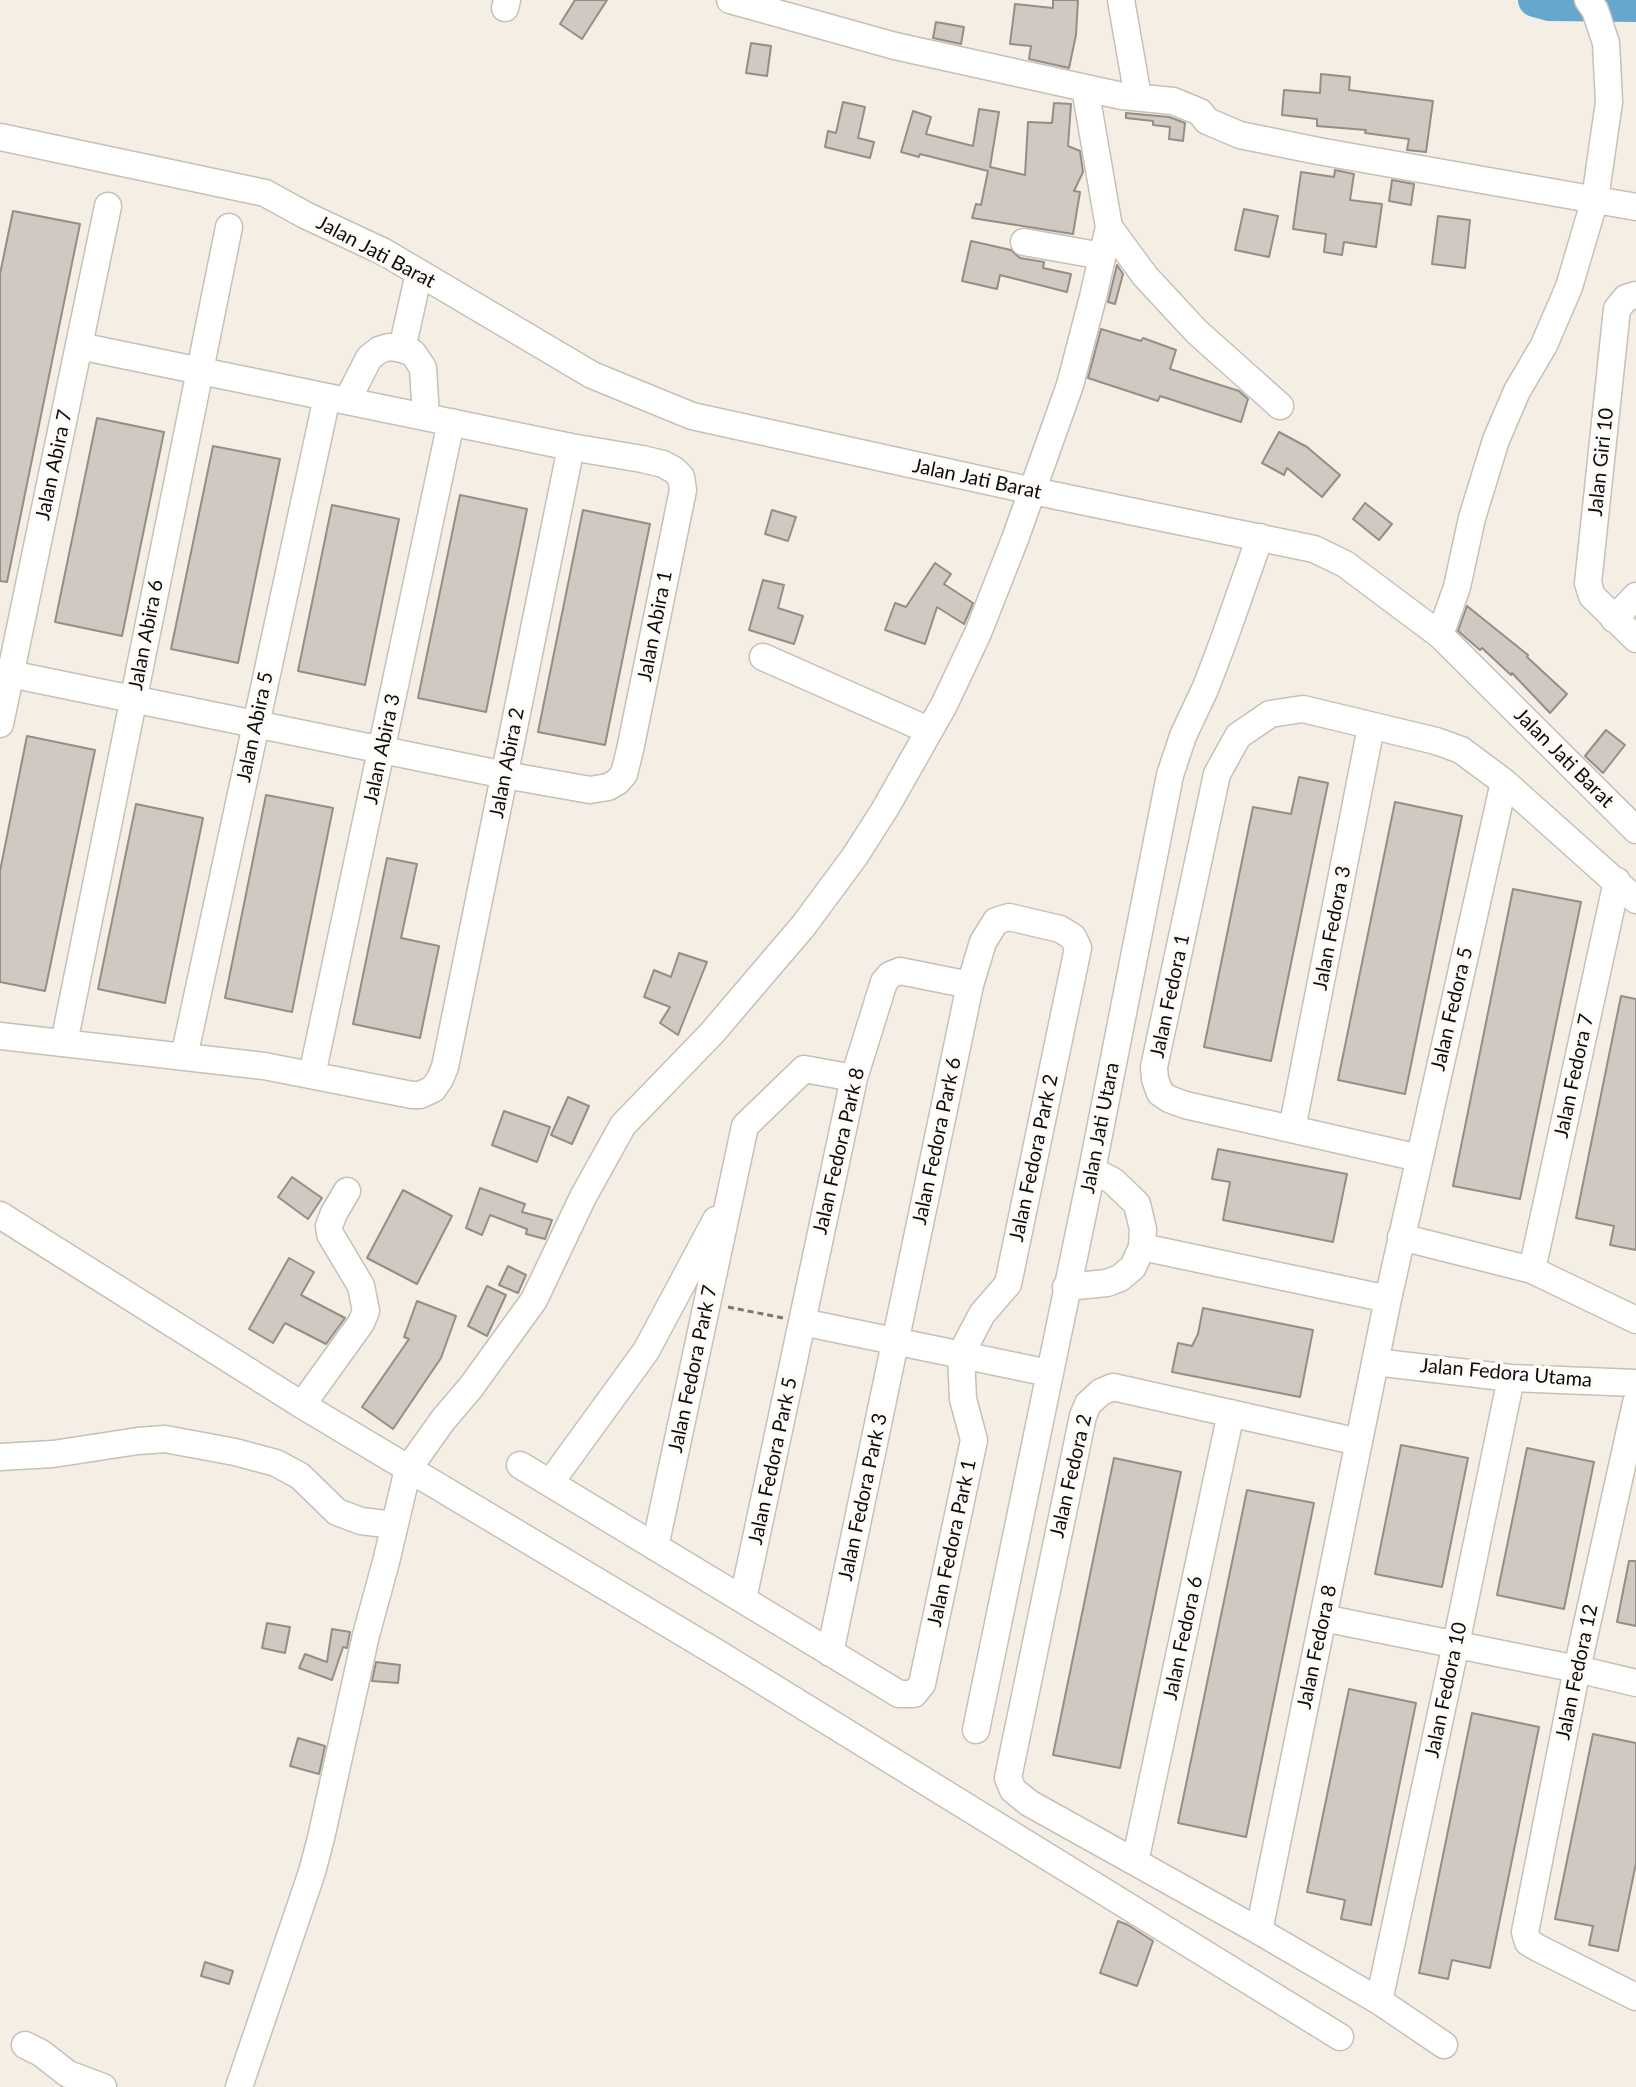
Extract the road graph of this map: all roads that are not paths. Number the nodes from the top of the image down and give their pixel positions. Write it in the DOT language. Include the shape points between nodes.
graph roads {
  1 [pos="730,0"];
  2 [pos="1121,0"];
  3 [pos="1591,5"];
  4 [pos="1085,88"];
  5 [pos="1138,97"];
  6 [pos="0,137"];
  7 [pos="1595,199"];
  8 [pos="108,206"];
  9 [pos="1636,207"];
  10 [pos="229,227"];
  11 [pos="1109,227"];
  12 [pos="1024,242"];
  13 [pos="1102,256"];
  14 [pos="419,273"];
  15 [pos="1631,297"];
  16 [pos="79,346"];
  17 [pos="402,349"];
  18 [pos="200,371"];
  19 [pos="337,399"];
  20 [pos="1280,406"];
  21 [pos="439,420"];
  22 [pos="571,447"];
  23 [pos="1033,491"];
  24 [pos="1260,537"];
  25 [pos="1636,596"];
  26 [pos="1614,619"];
  27 [pos="1440,635"];
  28 [pos="1636,639"];
  29 [pos="763,657"];
  30 [pos="10,674"];
  31 [pos="133,699"];
  32 [pos="0,724"];
  33 [pos="256,724"];
  34 [pos="1371,727"];
  35 [pos="928,730"];
  36 [pos="381,750"];
  37 [pos="505,775"];
  38 [pos="1504,782"];
  39 [pos="1636,830"];
  40 [pos="1617,881"];
  41 [pos="1636,900"];
  42 [pos="983,942"];
  43 [pos="970,985"];
  44 [pos="0,1036"];
  45 [pos="64,1043"];
  46 [pos="184,1057"];
  47 [pos="312,1075"];
  48 [pos="854,1078"];
  49 [pos="1292,1129"];
  50 [pos="1419,1158"];
  51 [pos="1092,1170"];
  52 [pos="347,1191"];
  53 [pos="731,1192"];
  54 [pos="0,1215"];
  55 [pos="1401,1237"];
  56 [pos="1142,1247"];
  57 [pos="1532,1270"];
  58 [pos="1066,1287"];
  59 [pos="1388,1299"];
  60 [pos="1636,1320"];
  61 [pos="802,1322"];
  62 [pos="895,1341"];
  63 [pos="961,1354"];
  64 [pos="1375,1362"];
  65 [pos="1049,1373"];
  66 [pos="1511,1378"];
  67 [pos="1636,1383"];
  68 [pos="1636,1403"];
  69 [pos="302,1405"];
  70 [pos="1231,1413"];
  71 [pos="1359,1442"];
  72 [pos="0,1457"];
  73 [pos="520,1465"];
  74 [pos="408,1469"];
  75 [pos="550,1483"];
  76 [pos="394,1525"];
  77 [pos="655,1547"];
  78 [pos="743,1599"];
  79 [pos="1323,1618"];
  80 [pos="1456,1644"];
  81 [pos="830,1653"];
  82 [pos="1577,1669"];
  83 [pos="1636,1683"];
  84 [pos="976,1730"];
  85 [pos="1135,1862"];
  86 [pos="1259,1931"];
  87 [pos="1635,1994"];
  88 [pos="1379,2001"];
  89 [pos="1340,2037"];
  90 [pos="25,2045"];
  91 [pos="1444,2045"];
  92 [pos="103,2087"];
  93 [pos="239,2087"];
  1 -- 4 [label="street" via="895,46"];
  2 -- 5 [label="street"];
  3 -- 7 [label="street" via="1606,43 1609,102"];
  4 -- 5 [label="street"];
  4 -- 11 [label="street"];
  5 -- 7 [label="street" via="1188,106 1240,135"];
  6 -- 14 [label="street, Jalan Jati Barat" via="265,193"];
  7 -- 9 [label="street"];
  7 -- 27 [label="street" via="1569,287 1496,440"];
  8 -- 16 [label="street, Jalan Abira 7"];
  10 -- 18 [label="street, Jalan Abira 6"];
  11 -- 13 [label="street"];
  11 -- 20 [label="street" via="1197,332"];
  12 -- 13 [label="street"];
  13 -- 23 [label="street" via="1070,385"];
  14 -- 17 [label="street"];
  14 -- 23 [label="street, Jalan Jati Barat" via="592,375 692,416"];
  15 -- 26 [label="street, Jalan Giri 10" via="1617,309 1588,583 1592,596"];
  16 -- 18 [label="street"];
  16 -- 30 [label="street, Jalan Abira 7"];
  17 -- 19 [label="street, Jalan Abira 5" via="379,350"];
  17 -- 21 [label="street, Jalan Abira 3" via="413,353 423,368"];
  18 -- 19 [label="street"];
  18 -- 31 [label="street, Jalan Abira 6"];
  19 -- 21 [label="street"];
  19 -- 33 [label="street, Jalan Abira 5"];
  21 -- 22 [label="street"];
  21 -- 36 [label="street, Jalan Abira 3"];
  22 -- 37 [label="street, Jalan Abira 2"];
  22 -- 37 [label="street, Jalan Abira 1" via="663,464 681,477 683,490 624,774 608,787 590,790"];
  23 -- 24 [label="street, Jalan Jati Barat"];
  23 -- 35 [label="street" via="978,633"];
  24 -- 27 [label="street, Jalan Jati Barat" via="1314,549 1345,564"];
  24 -- 51 [label="street, Jalan Jati Utara" via="1170,775"];
  25 -- 26 [label="street"];
  26 -- 28 [label="street, Jalan Giri 10"];
  27 -- 39 [label="street, Jalan Jati Barat"];
  29 -- 35 [label="street"];
  30 -- 31 [label="street"];
  30 -- 32 [label="street, Jalan Abira 7"];
  31 -- 33 [label="street"];
  31 -- 45 [label="street, Jalan Abira 6"];
  33 -- 36 [label="street"];
  33 -- 46 [label="street, Jalan Abira 5"];
  34 -- 38 [label="street" via="1461,750"];
  34 -- 49 [label="street, Jalan Fedora 3"];
  34 -- 49 [label="street, Jalan Fedora 1" via="1303,709 1270,714 1238,736 1217,774 1154,1067 1160,1093 1169,1099"];
  35 -- 74 [label="street" via="885,809 804,925 712,1033 623,1125 534,1300"];
  36 -- 37 [label="street"];
  36 -- 47 [label="street, Jalan Abira 3"];
  37 -- 47 [label="street, Jalan Abira 2" via="440,1079 433,1089 412,1095"];
  38 -- 40 [label="street"];
  38 -- 50 [label="street, Jalan Fedora 5"];
  40 -- 41 [label="street"];
  40 -- 57 [label="street, Jalan Fedora 7"];
  42 -- 43 [label="street, Jalan Fedora Park 6"];
  42 -- 63 [label="street, Jalan Fedora Park 2" via="996,921 1009,917 1060,929 1078,948 1008,1284 982,1314"];
  43 -- 48 [label="street, Jalan Fedora Park 8" via="900,971 890,975"];
  43 -- 62 [label="street, Jalan Fedora Park 6"];
  44 -- 45 [label="street"];
  45 -- 46 [label="street"];
  46 -- 47 [label="street"];
  48 -- 53 [label="street, Jalan Fedora Park 7" via="804,1069 745,1126"];
  48 -- 61 [label="street, Jalan Fedora Park 8"];
  49 -- 50 [label="street, Jalan Fedora 1"];
  50 -- 55 [label="street, Jalan Fedora 5"];
  51 -- 56 [label="street" via="1137,1204"];
  51 -- 58 [label="street, Jalan Jati Utara"];
  52 -- 69 [label="street" via="334,1213 330,1234 361,1286 366,1311"];
  53 -- 75 [label="street, Jalan Fedora Park 7" via="646,1351"];
  53 -- 77 [label="street, Jalan Fedora Park 7"];
  54 -- 69 [label="street"];
  55 -- 57 [label="street"];
  55 -- 59 [label="street, Jalan Fedora 5"];
  56 -- 58 [label="street" via="1133,1267 1120,1278"];
  56 -- 59 [label="street"];
  57 -- 60 [label="street"];
  58 -- 65 [label="street, Jalan Jati Utara"];
  59 -- 64 [label="street, Jalan Fedora 8"];
  61 -- 62 [label="street"];
  61 -- 78 [label="street, Jalan Fedora Park 5"];
  62 -- 63 [label="street"];
  62 -- 81 [label="street, Jalan Fedora Park 3"];
  63 -- 65 [label="street"];
  63 -- 81 [label="street, Jalan Fedora Park 1" via="963,1399 974,1440 922,1684 914,1694 899,1694"];
  64 -- 66 [label="street, Jalan Fedora Utama"];
  64 -- 71 [label="street, Jalan Fedora 8"];
  65 -- 84 [label="street, Jalan Jati Utara"];
  66 -- 67 [label="street, Jalan Fedora Utama"];
  66 -- 80 [label="street, Jalan Fedora 10"];
  68 -- 82 [label="street, Jalan Fedora 12"];
  69 -- 74 [label="street"];
  70 -- 71 [label="street, Jalan Fedora 2"];
  70 -- 85 [label="street, Jalan Fedora 6"];
  70 -- 85 [label="street, Jalan Fedora 2" via="1113,1387 1088,1404 1079,1431 1008,1778 1029,1803"];
  71 -- 79 [label="street, Jalan Fedora 8"];
  72 -- 76 [label="street" via="165,1439 276,1463 300,1476 337,1512"];
  73 -- 75 [label="street"];
  74 -- 76 [label="street"];
  74 -- 89 [label="street"];
  75 -- 77 [label="street"];
  76 -- 93 [label="street" via="312,1872"];
  77 -- 78 [label="street"];
  78 -- 81 [label="street"];
  79 -- 80 [label="street"];
  79 -- 86 [label="street, Jalan Fedora 8"];
  80 -- 82 [label="street"];
  80 -- 88 [label="street, Jalan Fedora 10"];
  82 -- 83 [label="street"];
  82 -- 87 [label="street, Jalan Fedora 12" via="1525,1932 1528,1942"];
  85 -- 86 [label="street"];
  86 -- 88 [label="street"];
  88 -- 91 [label="street"];
  90 -- 92 [label="street" via="68,2074"];
}
